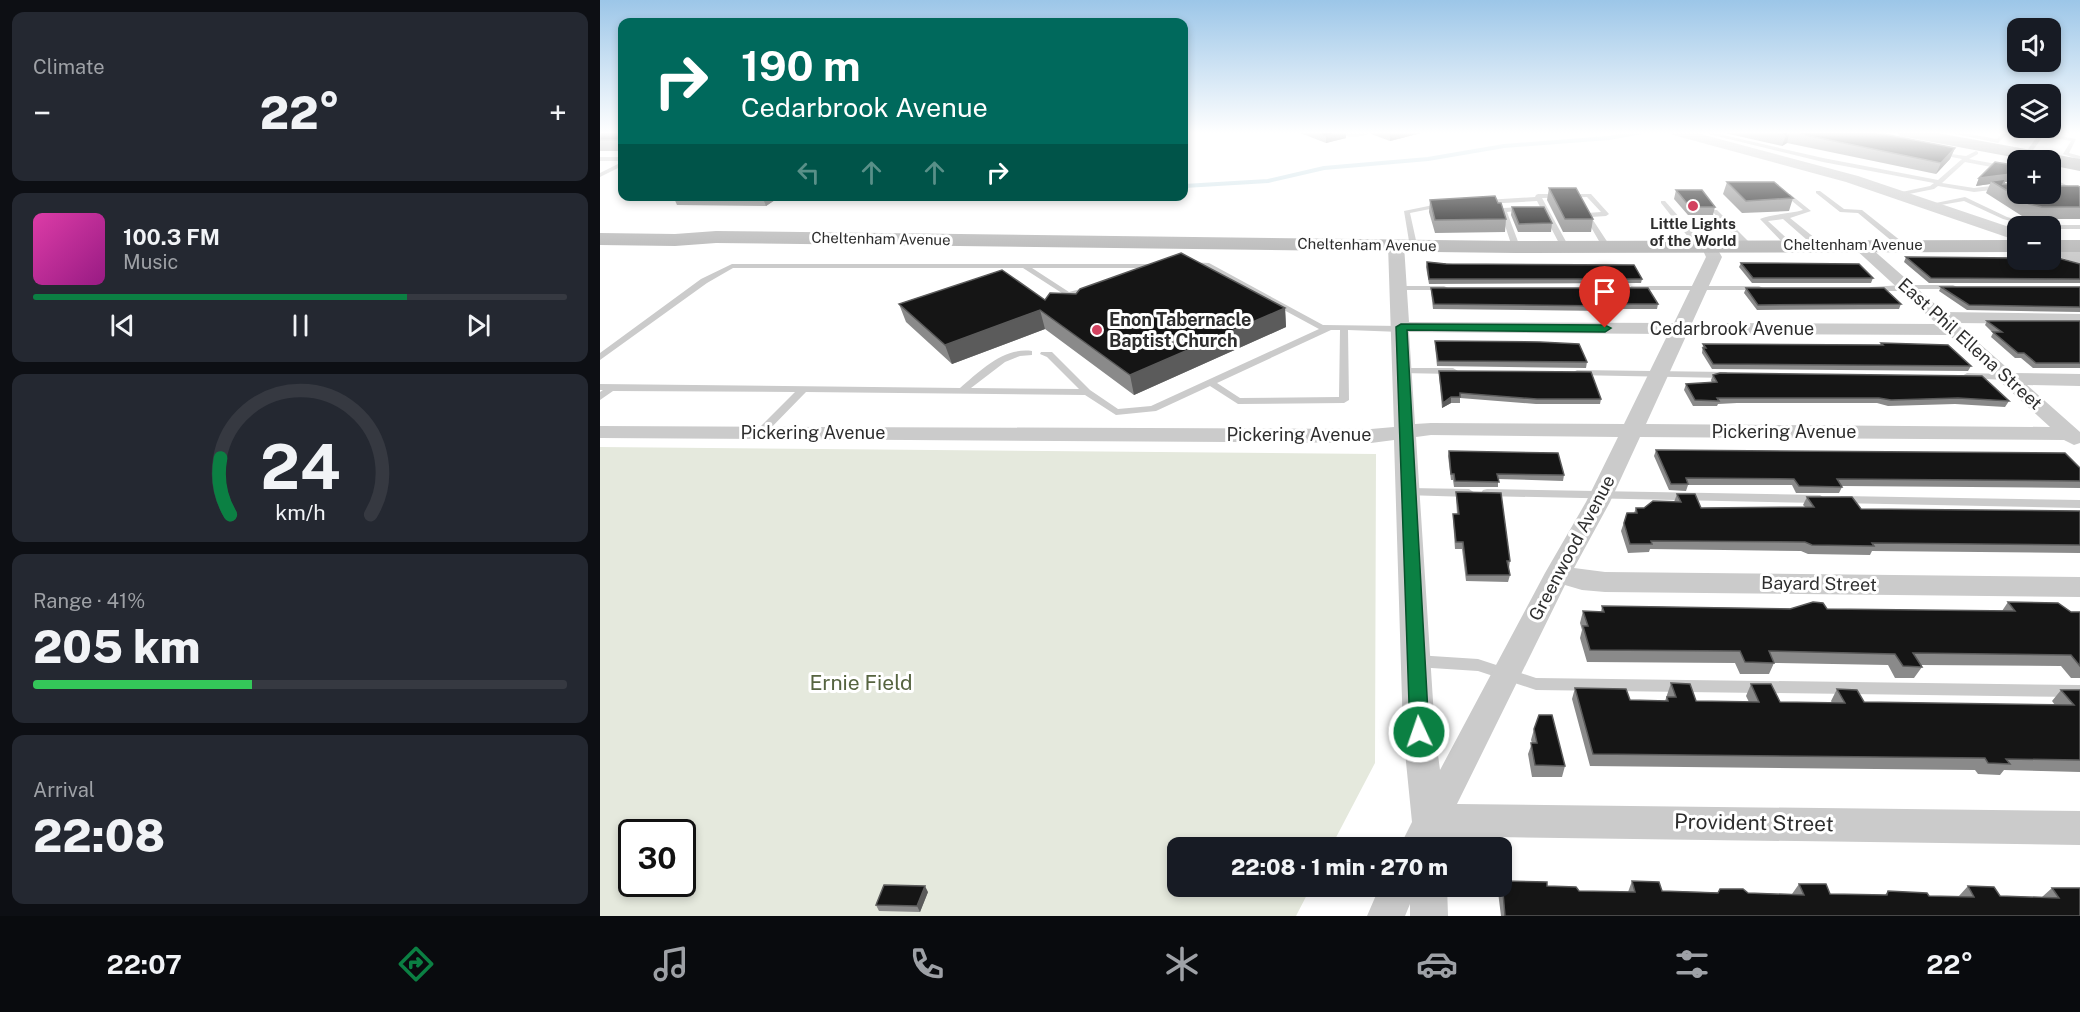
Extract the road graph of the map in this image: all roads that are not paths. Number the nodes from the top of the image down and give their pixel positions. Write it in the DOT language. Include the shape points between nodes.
graph roads {
  1 [pos="1836,175"];
  2 [pos="1897,175"];
  3 [pos="1948,175"];
  4 [pos="1939,183"];
  5 [pos="2007,183"];
  6 [pos="2061,184"];
  7 [pos="2004,187"];
  8 [pos="2007,187"];
  9 [pos="1818,192"];
  10 [pos="2007,192"];
  11 [pos="1899,194"];
  12 [pos="1788,195"];
  13 [pos="2064,195"];
  14 [pos="2080,195"];
  15 [pos="1539,199"];
  16 [pos="1965,199"];
  17 [pos="1663,202"];
  18 [pos="1480,203"];
  19 [pos="1456,204"];
  20 [pos="1929,205"];
  21 [pos="1544,208"];
  22 [pos="1715,211"];
  23 [pos="1785,217"];
  24 [pos="2007,219"];
  25 [pos="2080,227"];
  26 [pos="2061,228"];
  27 [pos="600,230"];
  28 [pos="2007,232"];
  29 [pos="716,237"];
  30 [pos="600,239"];
  31 [pos="1404,245"];
  32 [pos="1790,245"];
  33 [pos="1818,245"];
  34 [pos="1859,245"];
  35 [pos="1902,245"];
  36 [pos="1606,246"];
  37 [pos="1705,246"];
  38 [pos="1748,246"];
  39 [pos="2007,246"];
  40 [pos="2080,246"];
  41 [pos="1516,247"];
  42 [pos="1566,247"];
  43 [pos="2061,247"];
  44 [pos="2061,251"];
  45 [pos="2080,258"];
  46 [pos="1182,264"];
  47 [pos="1162,266"];
  48 [pos="1152,267"];
  49 [pos="1026,268"];
  50 [pos="1131,274"];
  51 [pos="1100,285"];
  52 [pos="1964,287"];
  53 [pos="1400,288"];
  54 [pos="1457,288"];
  55 [pos="1619,288"];
  56 [pos="1700,288"];
  57 [pos="1907,288"];
  58 [pos="1769,289"];
  59 [pos="1862,289"];
  60 [pos="2080,319"];
  61 [pos="1947,324"];
  62 [pos="1328,328"];
  63 [pos="1344,328"];
  64 [pos="1401,328"];
  65 [pos="1680,329"];
  66 [pos="1029,353"];
  67 [pos="1044,354"];
  68 [pos="600,357"];
  69 [pos="1403,371"];
  70 [pos="1461,372"];
  71 [pos="1565,373"];
  72 [pos="1657,374"];
  73 [pos="1738,375"];
  74 [pos="1959,376"];
  75 [pos="2007,378"];
  76 [pos="2080,380"];
  77 [pos="1210,382"];
  78 [pos="600,387"];
  79 [pos="611,388"];
  80 [pos="804,389"];
  81 [pos="963,390"];
  82 [pos="1087,393"];
  83 [pos="600,397"];
  84 [pos="1630,431"];
  85 [pos="600,432"];
  86 [pos="760,433"];
  87 [pos="1406,433"];
  88 [pos="2074,439"];
  89 [pos="1409,492"];
  90 [pos="1602,495"];
  91 [pos="2080,504"];
  92 [pos="1558,573"];
  93 [pos="2080,587"];
  94 [pos="1416,661"];
  95 [pos="1507,674"];
  96 [pos="2080,691"];
  97 [pos="2080,828"];
  98 [pos="1425,837"];
  99 [pos="1426,837"];
  100 [pos="1432,837"];
  101 [pos="1394,897"];
  102 [pos="1429,897"];
  103 [pos="1386,916"];
  104 [pos="1429,916"];
  1 -- 11 [label="street"];
  2 -- 4 [label="lane"];
  3 -- 4 [label="lane"];
  4 -- 7 [label="lane" via="1974,190"];
  4 -- 11 [label="lane"];
  5 -- 7 [label="lane"];
  6 -- 14 [label="lane"];
  7 -- 8 [label="lane"];
  9 -- 35 [label="lane" via="1842,211 1860,211"];
  10 -- 16 [label="lane"];
  11 -- 20 [label="street"];
  12 -- 23 [label="lane" via="1808,211"];
  13 -- 14 [label="lane"];
  15 -- 18 [label="lane"];
  15 -- 21 [label="lane"];
  15 -- 36 [label="lane" via="1538,196 1589,195 1606,214 1587,215"];
  16 -- 20 [label="lane"];
  16 -- 24 [label="lane"];
  17 -- 37 [label="lane"];
  19 -- 31 [label="lane" via="1406,212"];
  20 -- 28 [label="street"];
  21 -- 41 [label="lane" via="1503,210"];
  21 -- 42 [label="lane"];
  22 -- 38 [label="lane"];
  23 -- 32 [label="lane" via="1763,219"];
  23 -- 33 [label="lane"];
  25 -- 26 [label="lane"];
  27 -- 29 [label="main road, Cheltenham Avenue" via="688,232"];
  29 -- 30 [label="main road, Cheltenham Avenue"];
  29 -- 31 [label="main road, Cheltenham Avenue"];
  31 -- 41 [label="main road, Cheltenham Avenue"];
  31 -- 53 [label="street"];
  32 -- 33 [label="main road, Cheltenham Avenue"];
  32 -- 38 [label="main road, Cheltenham Avenue"];
  33 -- 34 [label="main road, Cheltenham Avenue"];
  34 -- 35 [label="main road, Cheltenham Avenue"];
  34 -- 57 [label="street, East Phil Ellena Street"];
  35 -- 39 [label="main road, Cheltenham Avenue"];
  36 -- 37 [label="main road, Cheltenham Avenue"];
  36 -- 42 [label="main road, Cheltenham Avenue"];
  37 -- 38 [label="main road, Cheltenham Avenue"];
  37 -- 56 [label="street, Greenwood Avenue" via="1714,256"];
  40 -- 43 [label="main road"];
  41 -- 42 [label="main road, Cheltenham Avenue"];
  44 -- 45 [label="street"];
  46 -- 62 [label="lane" via="1206,265"];
  47 -- 48 [label="lane"];
  48 -- 49 [label="lane"];
  48 -- 50 [label="lane"];
  49 -- 51 [label="lane" via="1068,296"];
  49 -- 68 [label="lane" via="732,266 704,281"];
  52 -- 57 [label="lane"];
  53 -- 54 [label="lane"];
  53 -- 64 [label="street"];
  55 -- 56 [label="lane"];
  56 -- 58 [label="lane"];
  56 -- 65 [label="street, Greenwood Avenue"];
  57 -- 59 [label="lane"];
  57 -- 61 [label="street, East Phil Ellena Street"];
  60 -- 61 [label="street, Cedarbrook Avenue"];
  61 -- 65 [label="street, Cedarbrook Avenue"];
  61 -- 75 [label="street, East Phil Ellena Street"];
  62 -- 63 [label="lane"];
  62 -- 77 [label="lane"];
  63 -- 64 [label="lane"];
  63 -- 77 [label="lane" via="1344,400 1238,401"];
  64 -- 65 [label="street, Cedarbrook Avenue"];
  64 -- 69 [label="street"];
  65 -- 72 [label="street, Greenwood Avenue"];
  66 -- 81 [label="lane" via="1021,352 993,365"];
  67 -- 82 [label="lane" via="1049,354"];
  69 -- 70 [label="lane"];
  69 -- 87 [label="street"];
  71 -- 72 [label="lane"];
  72 -- 73 [label="lane"];
  72 -- 84 [label="street, Greenwood Avenue"];
  74 -- 75 [label="lane"];
  75 -- 76 [label="street"];
  75 -- 88 [label="street, East Phil Ellena Street"];
  77 -- 82 [label="lane" via="1153,409 1116,412"];
  78 -- 79 [label="lane"];
  79 -- 80 [label="lane"];
  79 -- 83 [label="lane"];
  80 -- 81 [label="lane"];
  80 -- 86 [label="lane"];
  81 -- 82 [label="lane"];
  84 -- 87 [label="street, Pickering Avenue" via="1431,429"];
  84 -- 88 [label="street, Pickering Avenue"];
  84 -- 90 [label="street, Greenwood Avenue"];
  85 -- 86 [label="street, Pickering Avenue"];
  86 -- 87 [label="street, Pickering Avenue"];
  87 -- 89 [label="street"];
  89 -- 90 [label="lane"];
  89 -- 94 [label="street"];
  90 -- 91 [label="lane"];
  90 -- 92 [label="street, Greenwood Avenue"];
  92 -- 93 [label="street, Bayard Street" via="1605,582"];
  92 -- 95 [label="street, Greenwood Avenue"];
  94 -- 95 [label="lane" via="1478,665"];
  94 -- 98 [label="street"];
  95 -- 96 [label="lane" via="1536,684"];
  95 -- 99 [label="street, Greenwood Avenue"];
  97 -- 100 [label="street, Provident Street" via="1496,820"];
  101 -- 103 [label="street"];
  102 -- 104 [label="street"];
}
